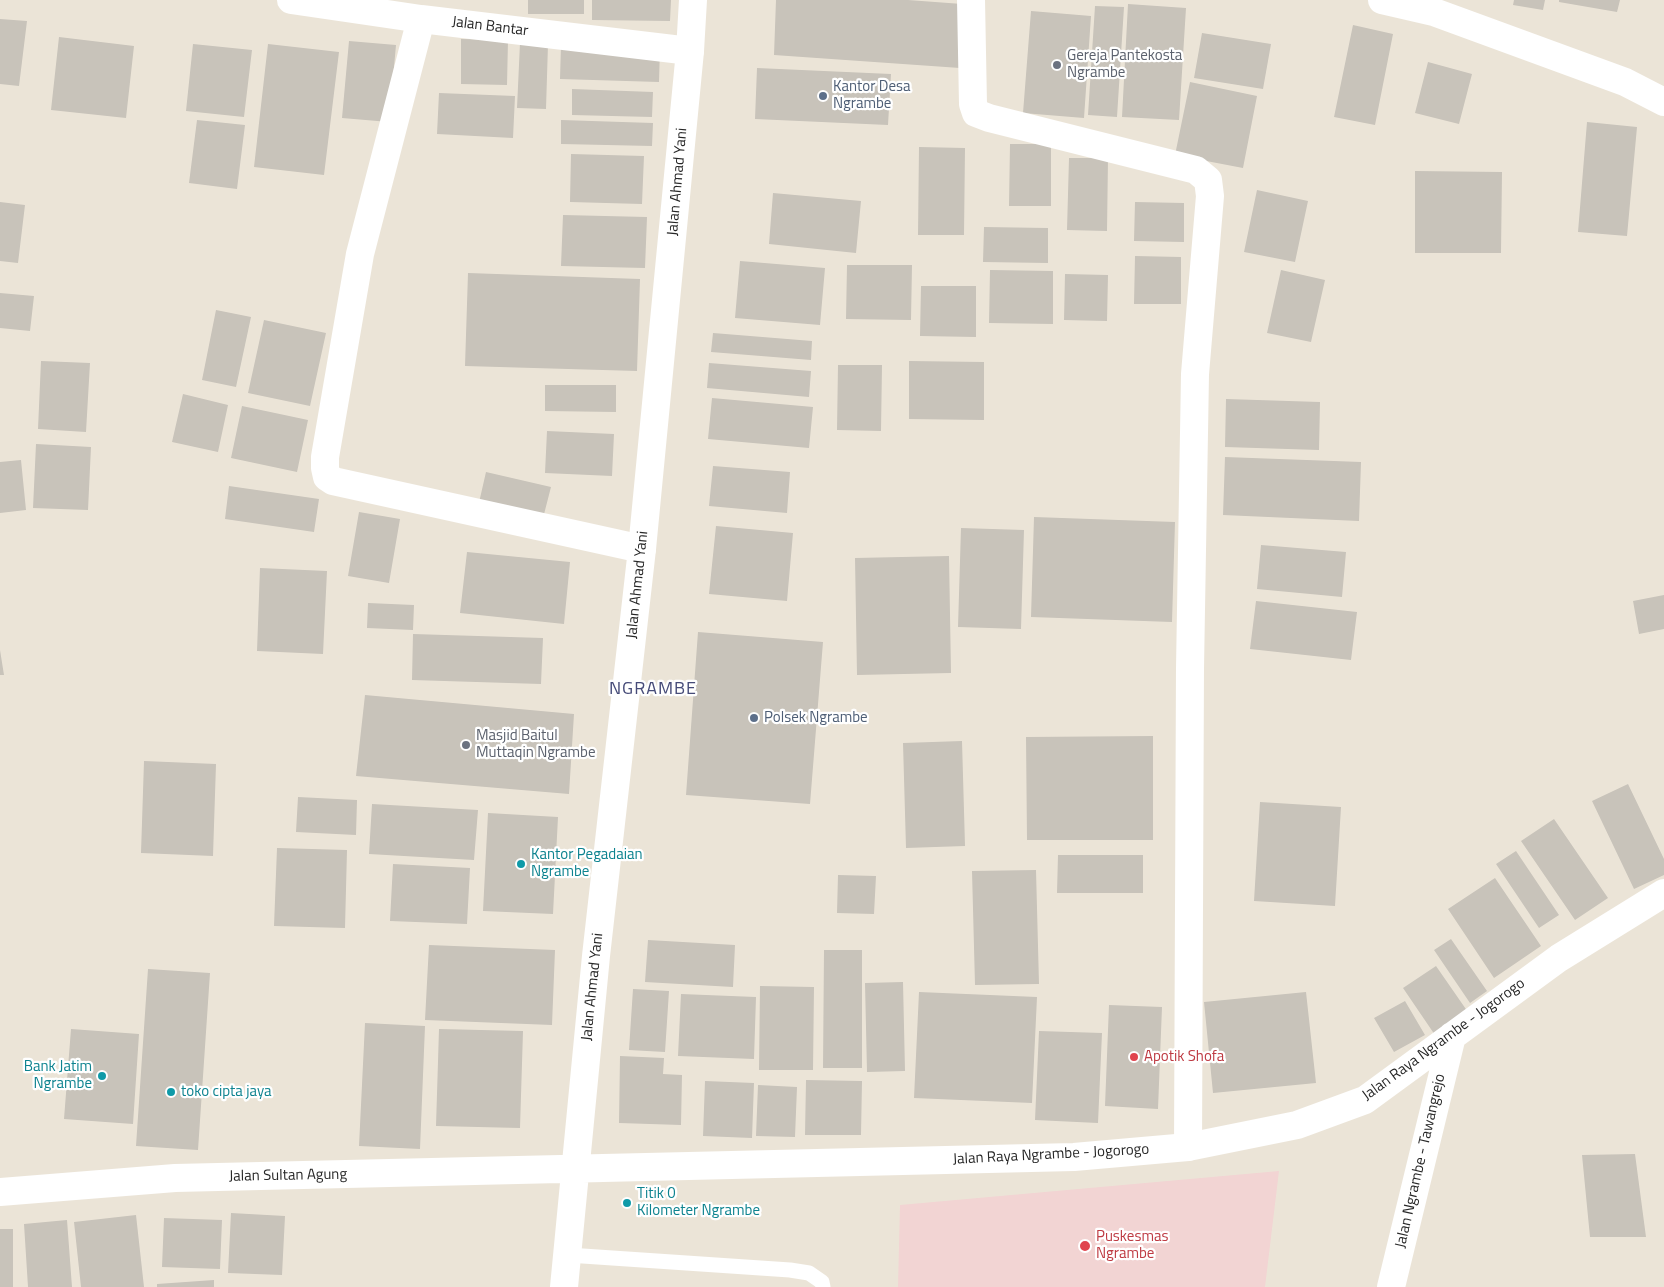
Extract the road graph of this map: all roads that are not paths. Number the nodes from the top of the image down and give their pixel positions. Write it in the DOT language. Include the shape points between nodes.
graph roads {
  1 [pos="291,0"];
  2 [pos="693,0"];
  3 [pos="971,0"];
  4 [pos="1382,0"];
  5 [pos="421,19"];
  6 [pos="690,51"];
  7 [pos="1664,102"];
  8 [pos="642,549"];
  9 [pos="1664,893"];
  10 [pos="1452,1036"];
  11 [pos="1188,1147"];
  12 [pos="576,1169"];
  13 [pos="0,1192"];
  14 [pos="568,1255"];
  15 [pos="564,1287"];
  16 [pos="823,1287"];
  17 [pos="1391,1287"];
  1 -- 5 [label="main road, Jalan Bantar"];
  2 -- 6 [label="main road, Jalan Ahmad Yani"];
  3 -- 11 [label="main road" via="973,104 976,113 1196,170 1208,180 1210,196 1195,374"];
  4 -- 7 [label="main road" via="1434,12 1625,82"];
  5 -- 6 [label="main road, Jalan Bantar"];
  5 -- 8 [label="main road" via="360,254 325,457 327,477 332,482"];
  6 -- 8 [label="main road, Jalan Ahmad Yani"];
  8 -- 12 [label="main road, Jalan Ahmad Yani" via="596,956"];
  9 -- 10 [label="main road, Jalan Raya Ngrambe - Jogorogo" via="1558,958"];
  10 -- 11 [label="main road, Jalan Raya Ngrambe - Jogorogo" via="1365,1100 1297,1125"];
  10 -- 17 [label="main road, Jalan Ngrambe - Tawangrejo"];
  11 -- 12 [label="main road, Jalan Raya Ngrambe - Jogorogo" via="1074,1157"];
  12 -- 13 [label="main road, Jalan Sultan Agung" via="175,1178"];
  12 -- 14 [label="main road, Jalan Ahmad Yani"];
  14 -- 15 [label="main road, Jalan Ahmad Yani"];
  14 -- 16 [label="lane" via="809,1272 822,1282"];
}
